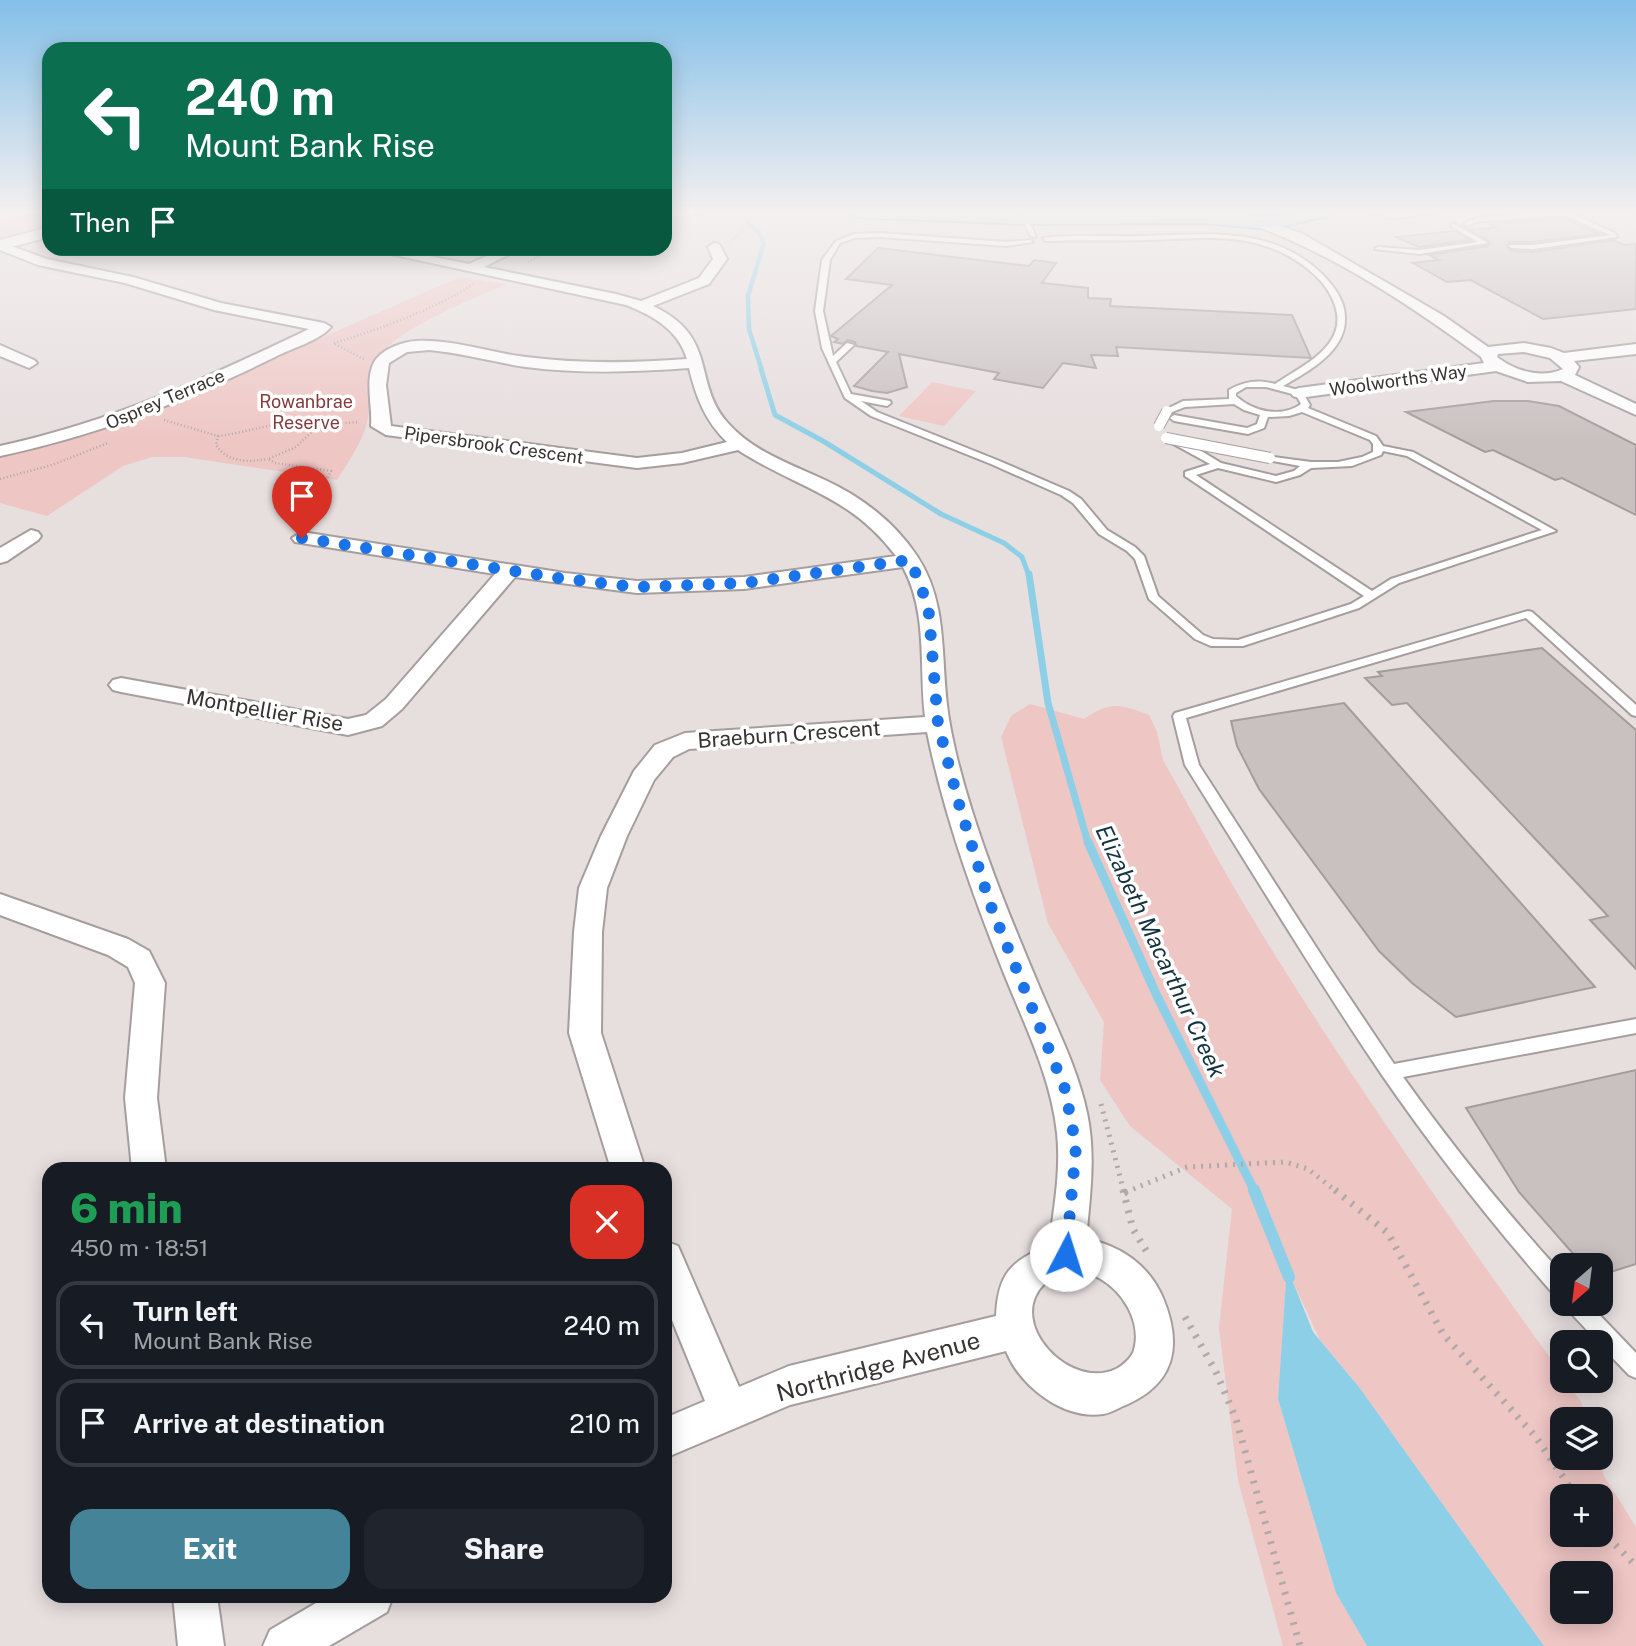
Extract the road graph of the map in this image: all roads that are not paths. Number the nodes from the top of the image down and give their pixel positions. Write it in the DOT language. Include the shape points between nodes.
graph roads {
  1 [pos="160,289"];
  2 [pos="562,289"];
  3 [pos="685,289"];
  4 [pos="822,289"];
  5 [pos="1331,289"];
  6 [pos="1387,289"];
  7 [pos="1398,289"];
  8 [pos="642,306"];
  9 [pos="318,329"];
  10 [pos="850,345"];
  11 [pos="1512,347"];
  12 [pos="1636,349"];
  13 [pos="0,350"];
  14 [pos="1562,358"];
  15 [pos="1493,361"];
  16 [pos="831,362"];
  17 [pos="29,363"];
  18 [pos="696,363"];
  19 [pos="1564,376"];
  20 [pos="1278,386"];
  21 [pos="848,396"];
  22 [pos="1235,401"];
  23 [pos="1301,401"];
  24 [pos="887,403"];
  25 [pos="1636,410"];
  26 [pos="1265,413"];
  27 [pos="1171,414"];
  28 [pos="1158,426"];
  29 [pos="741,444"];
  30 [pos="1380,448"];
  31 [pos="0,452"];
  32 [pos="1218,465"];
  33 [pos="1307,466"];
  34 [pos="31,536"];
  35 [pos="302,538"];
  36 [pos="0,557"];
  37 [pos="909,560"];
  38 [pos="510,570"];
  39 [pos="1372,596"];
  40 [pos="121,685"];
  41 [pos="1636,712"];
  42 [pos="938,724"];
  43 [pos="0,904"];
  44 [pos="1636,1026"];
  45 [pos="1389,1072"];
  46 [pos="148,1162"];
  47 [pos="626,1162"];
  48 [pos="1066,1255"];
  49 [pos="672,1275"];
  50 [pos="1550,1276"];
  51 [pos="1587,1316"];
  52 [pos="1015,1329"];
  53 [pos="1636,1368"];
  54 [pos="729,1412"];
  55 [pos="672,1435"];
  56 [pos="196,1603"];
  57 [pos="359,1603"];
  58 [pos="201,1646"];
  59 [pos="286,1646"];
  1 -- 9 [label="street"];
  2 -- 8 [label="street"];
  3 -- 8 [label="street"];
  4 -- 16 [label="lane" via="819,311"];
  5 -- 20 [label="lane" via="1340,307 1336,339 1322,359"];
  6 -- 15 [label="street" via="1439,319"];
  7 -- 11 [label="street" via="1477,334"];
  8 -- 18 [label="street" via="683,333"];
  9 -- 31 [label="street, Osprey Terrace" via="127,416"];
  10 -- 16 [label="lane"];
  11 -- 14 [label="street"];
  11 -- 15 [label="street" via="1493,349"];
  12 -- 14 [label="street"];
  13 -- 17 [label="street"];
  14 -- 19 [label="street" via="1571,367"];
  15 -- 19 [label="street" via="1534,377"];
  15 -- 23 [label="street, Woolworths Way"];
  16 -- 21 [label="lane"];
  18 -- 29 [label="street" via="708,409"];
  18 -- 29 [label="street, Pipersbrook Crescent" via="582,368 411,346 382,363 380,426 637,463"];
  19 -- 25 [label="street"];
  20 -- 22 [label="lane" via="1244,385 1232,392"];
  20 -- 23 [label="lane"];
  21 -- 24 [label="lane"];
  21 -- 39 [label="lane" via="874,414 1065,493 1086,509 1103,532 1140,558 1160,606 1211,642 1238,644 1355,607"];
  22 -- 26 [label="lane"];
  22 -- 27 [label="lane" via="1183,404"];
  23 -- 26 [label="lane" via="1287,414"];
  23 -- 30 [label="lane" via="1373,438"];
  26 -- 27 [label="lane" via="1261,426 1248,431"];
  27 -- 28 [label="lane, bridge"];
  29 -- 37 [label="street" via="866,512"];
  30 -- 33 [label="lane" via="1373,456 1336,466"];
  30 -- 39 [label="lane" via="1410,454 1551,531 1395,581"];
  32 -- 33 [label="lane" via="1276,479"];
  32 -- 33 [label="lane, bridge" via="1165,439"];
  32 -- 39 [label="lane" via="1188,474"];
  34 -- 36 [label="street"];
  35 -- 38 [label="street"];
  37 -- 38 [label="street" via="744,583 637,587"];
  37 -- 42 [label="street" via="929,614"];
  38 -- 40 [label="street, Montpellier Rise" via="374,721 348,727"];
  41 -- 45 [label="lane" via="1528,614 1180,716 1192,765"];
  42 -- 47 [label="street, Braeburn Crescent" via="685,741 664,751 643,777 593,888 587,957 585,1033"];
  42 -- 48 [label="street" via="990,904 1065,1089 1076,1147"];
  43 -- 46 [label="street" via="118,947 139,960 150,983 141,1098"];
  44 -- 45 [label="lane"];
  45 -- 50 [label="lane" via="1514,1237"];
  48 -- 52 [label="street" via="1034,1267 1023,1279 1013,1311"];
  48 -- 52 [label="street" via="1105,1262 1138,1288 1153,1319 1154,1344 1147,1366 1131,1383 1109,1393 1074,1391 1042,1374 1020,1346"];
  49 -- 54 [label="street"];
  51 -- 53 [label="lane"];
  52 -- 54 [label="street, Northridge Avenue" via="789,1386"];
  54 -- 55 [label="street, Northridge Avenue"];
  56 -- 58 [label="street"];
  57 -- 59 [label="street"];
}
